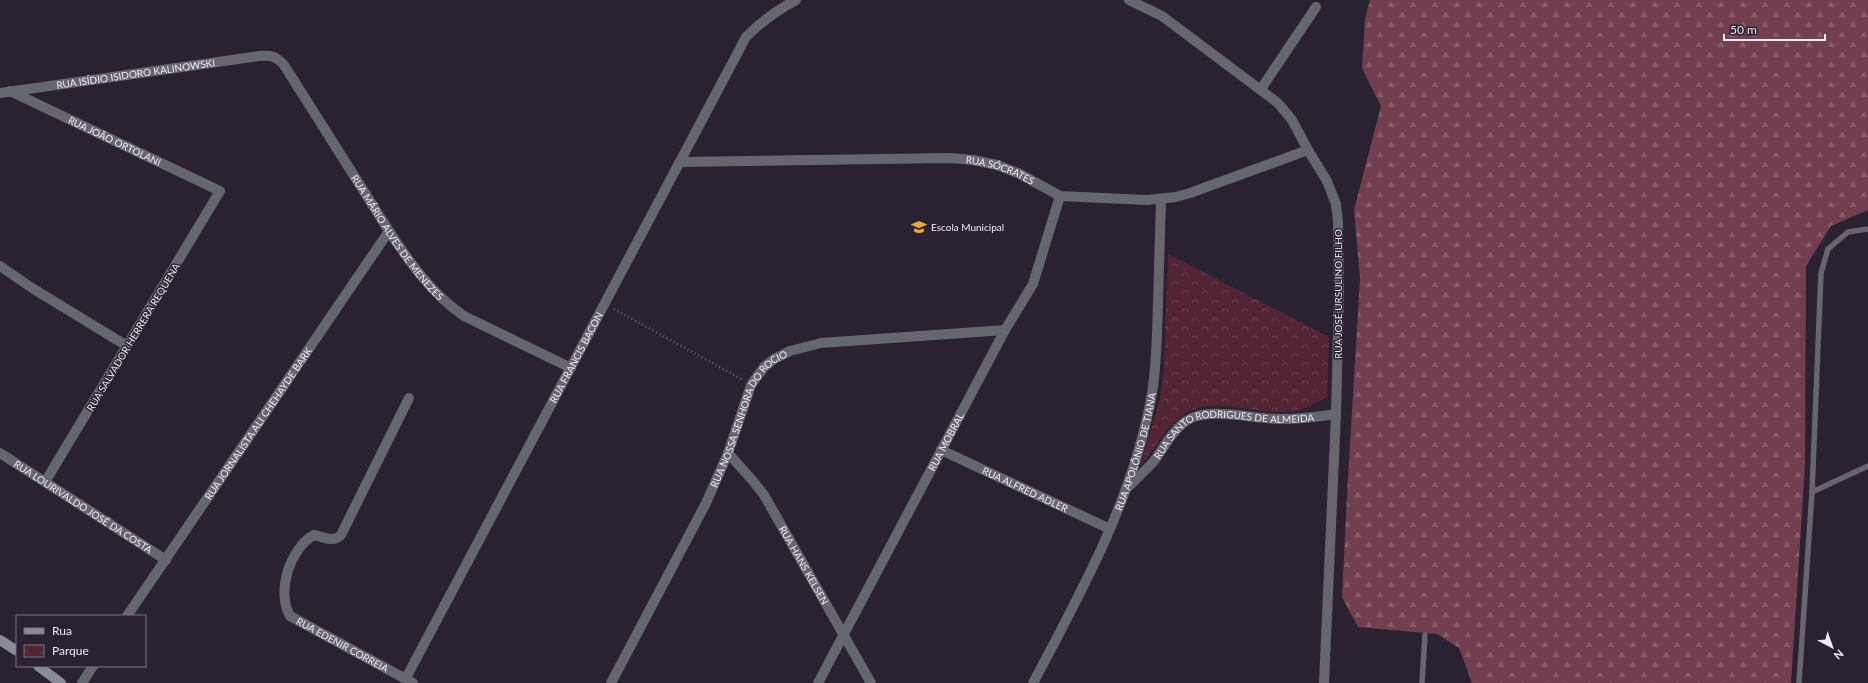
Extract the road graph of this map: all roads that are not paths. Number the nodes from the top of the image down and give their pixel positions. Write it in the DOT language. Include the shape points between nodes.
graph roads {
  1 [pos="796,0"];
  2 [pos="1129,0"];
  3 [pos="1316,7"];
  4 [pos="270,55"];
  5 [pos="1261,89"];
  6 [pos="5,92"];
  7 [pos="1308,150"];
  8 [pos="680,162"];
  9 [pos="220,191"];
  10 [pos="1060,196"];
  11 [pos="1161,200"];
  12 [pos="1868,229"];
  13 [pos="388,232"];
  14 [pos="0,266"];
  15 [pos="1005,330"];
  16 [pos="127,346"];
  17 [pos="571,368"];
  18 [pos="409,398"];
  19 [pos="1336,414"];
  20 [pos="941,450"];
  21 [pos="728,452"];
  22 [pos="0,453"];
  23 [pos="1868,466"];
  24 [pos="45,482"];
  25 [pos="1125,490"];
  26 [pos="1812,492"];
  27 [pos="1110,529"];
  28 [pos="166,560"];
  29 [pos="128,615"];
  30 [pos="843,635"];
  31 [pos="1425,635"];
  32 [pos="0,640"];
  33 [pos="16,650"];
  34 [pos="39,667"];
  35 [pos="92,667"];
  36 [pos="410,681"];
  37 [pos="61,683"];
  38 [pos="82,683"];
  39 [pos="611,683"];
  40 [pos="818,683"];
  41 [pos="871,683"];
  42 [pos="1033,683"];
  43 [pos="1324,683"];
  44 [pos="1422,683"];
  45 [pos="1799,683"];
  1 -- 8 [label="street, RUA FRANCIS BACON" via="774,13 746,37"];
  2 -- 5 [label="street, RUA JOSÉ URSULINO FILHO" via="1162,16"];
  3 -- 5 [label="street"];
  4 -- 6 [label="street, RUA ISÍDIO ISIDORO KALINOWSKI"];
  4 -- 13 [label="street, RUA MÁRIO ALVES DE MENEZES" via="278,58 284,65"];
  5 -- 7 [label="street, RUA JOSÉ URSULINO FILHO" via="1286,111"];
  6 -- 9 [label="street, RUA JOÃO ORTOLANI"];
  7 -- 11 [label="street, RUA SÓCRATES" via="1190,193"];
  7 -- 19 [label="street, RUA JOSÉ URSULINO FILHO" via="1332,192 1338,222"];
  8 -- 10 [label="street, RUA SÓCRATES" via="950,158 997,165 1018,173"];
  8 -- 17 [label="street, RUA FRANCIS BACON"];
  9 -- 16 [label="street, RUA SALVADOR HERRERA REQUENA"];
  10 -- 11 [label="street, RUA SÓCRATES"];
  10 -- 15 [label="street, RUA MOBRAL" via="1033,284"];
  11 -- 25 [label="street, RUA APOLÔNIO DE TIANA" via="1157,333 1152,392 1146,423"];
  12 -- 26 [label="lane" via="1848,232 1828,249 1821,273"];
  13 -- 17 [label="street, RUA MÁRIO ALVES DE MENEZES" via="424,279 450,307 481,325"];
  13 -- 28 [label="street, RUA JORNALISTA ALI CHEHAYDE BARK"];
  14 -- 16 [label="street"];
  15 -- 20 [label="street, RUA MOBRAL"];
  15 -- 21 [label="street, RUA NOSSA SENHORA DO ROCIO" via="806,346 790,351 774,359 751,385"];
  16 -- 24 [label="street, RUA SALVADOR HERRERA REQUENA"];
  17 -- 36 [label="street, RUA FRANCIS BACON"];
  18 -- 36 [label="street, RUA EDENIR CORREIA" via="341,535 332,540 314,535 308,538 295,555 287,573 284,596 290,616"];
  19 -- 25 [label="street, RUA SANTO RODRIGUES DE ALMEIDA" via="1298,419 1256,418 1217,413 1196,416 1178,428 1154,460"];
  19 -- 43 [label="street, RUA JOSÉ URSULINO FILHO"];
  20 -- 27 [label="street, RUA ALFRED ADLER"];
  20 -- 30 [label="street, RUA MOBRAL"];
  21 -- 30 [label="street, RUA HANS KELSEN" via="764,495"];
  21 -- 39 [label="street, RUA NOSSA SENHORA DO ROCIO" via="706,503"];
  22 -- 24 [label="street, RUA LOURIVALDO JOSÉ DA COSTA"];
  23 -- 26 [label="lane"];
  24 -- 28 [label="street, RUA LOURIVALDO JOSÉ DA COSTA"];
  25 -- 27 [label="street, RUA APOLÔNIO DE TIANA"];
  26 -- 45 [label="lane"];
  27 -- 42 [label="street, RUA APOLÔNIO DE TIANA" via="1092,571"];
  28 -- 29 [label="street, RUA JORNALISTA ALI CHEHAYDE BARK"];
  30 -- 40 [label="street, RUA MOBRAL"];
  30 -- 41 [label="street, RUA HANS KELSEN"];
  31 -- 44 [label="lane"];
  32 -- 33 [label="street"];
  34 -- 37 [label="street"];
  35 -- 38 [label="street"];
}
